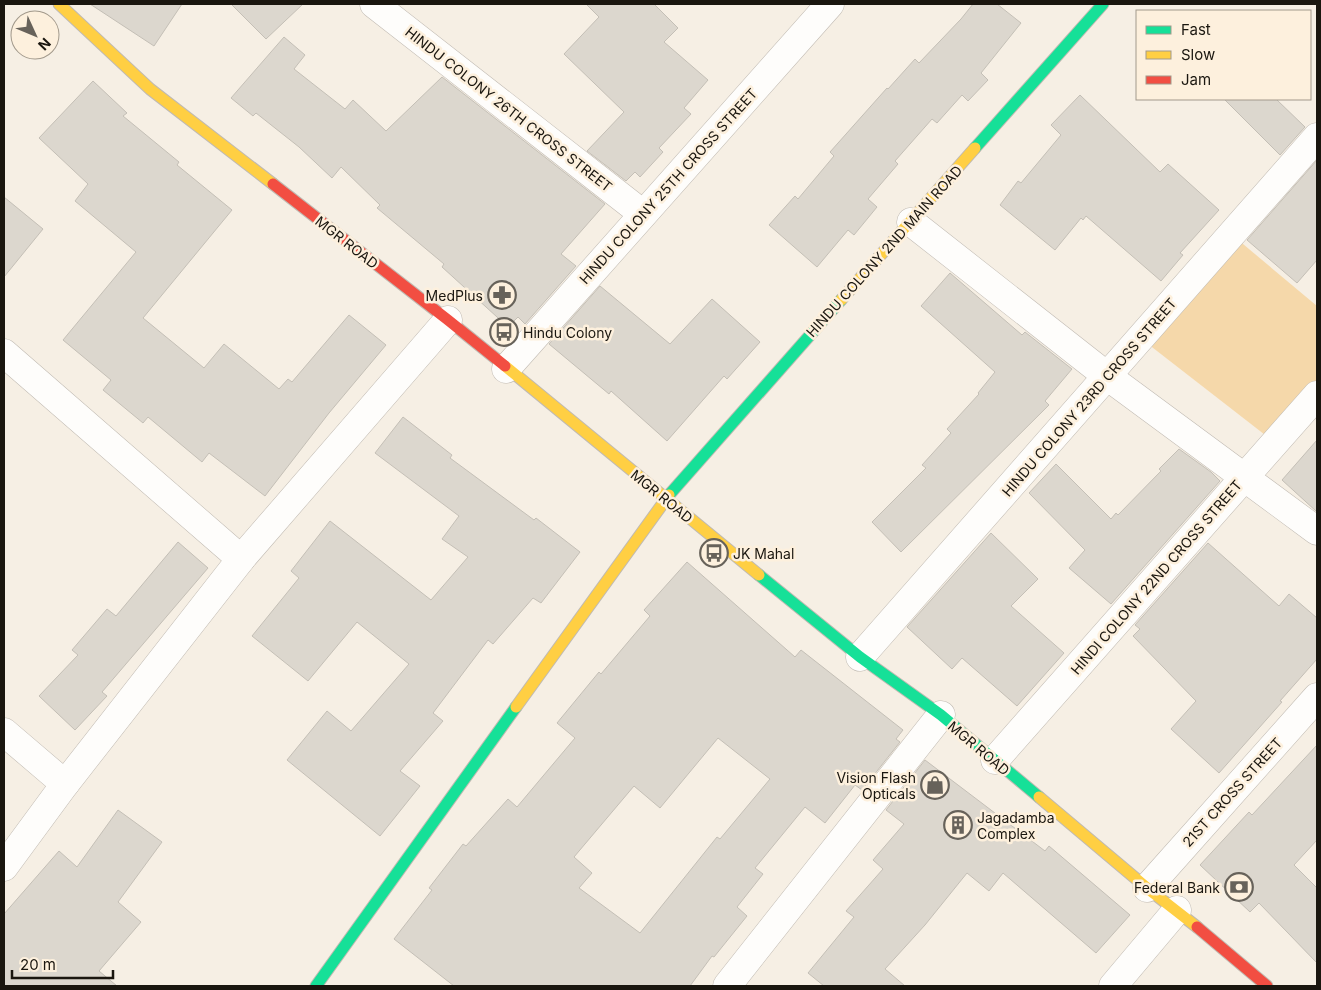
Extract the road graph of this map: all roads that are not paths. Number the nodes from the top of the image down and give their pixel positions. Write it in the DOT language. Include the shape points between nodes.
graph roads {
  1 [pos="60,4"];
  2 [pos="374,4"];
  3 [pos="830,4"];
  4 [pos="1104,4"];
  5 [pos="1317,137"];
  6 [pos="643,214"];
  7 [pos="911,222"];
  8 [pos="448,320"];
  9 [pos="4,353"];
  10 [pos="506,369"];
  11 [pos="1107,376"];
  12 [pos="1317,394"];
  13 [pos="1244,477"];
  14 [pos="665,499"];
  15 [pos="1317,531"];
  16 [pos="241,559"];
  17 [pos="860,657"];
  18 [pos="1317,697"];
  19 [pos="941,715"];
  20 [pos="4,732"];
  21 [pos="995,760"];
  22 [pos="65,784"];
  23 [pos="4,866"];
  24 [pos="1147,888"];
  25 [pos="1177,910"];
  26 [pos="324,983"];
  27 [pos="727,986"];
  28 [pos="1113,986"];
  29 [pos="1266,986"];
  1 -- 8 [label="street, MGR ROAD" via="150,89"];
  2 -- 6 [label="street, HINDU COLONY 26TH CROSS STREET"];
  3 -- 6 [label="street, HINDU COLONY 25TH CROSS STREET"];
  4 -- 7 [label="street, HINDU COLONY 2ND MAIN ROAD"];
  5 -- 11 [label="street, HINDU COLONY 23RD CROSS STREET"];
  6 -- 10 [label="street, HINDU COLONY 25TH CROSS STREET"];
  7 -- 11 [label="street"];
  7 -- 14 [label="street, HINDU COLONY 2ND MAIN ROAD"];
  8 -- 10 [label="street, MGR ROAD"];
  8 -- 16 [label="street"];
  9 -- 16 [label="street"];
  10 -- 14 [label="street, MGR ROAD"];
  11 -- 13 [label="street"];
  11 -- 17 [label="street, HINDU COLONY 23RD CROSS STREET"];
  12 -- 13 [label="street, HINDI COLONY 22ND CROSS STREET"];
  13 -- 15 [label="street"];
  13 -- 21 [label="street, HINDI COLONY 22ND CROSS STREET"];
  14 -- 17 [label="street, MGR ROAD"];
  14 -- 26 [label="street, HINDU COLONY 2ND MAIN ROAD"];
  16 -- 22 [label="street"];
  17 -- 19 [label="street, MGR ROAD"];
  18 -- 24 [label="street, 21ST CROSS STREET"];
  19 -- 21 [label="street, MGR ROAD"];
  19 -- 27 [label="street"];
  20 -- 22 [label="street"];
  21 -- 24 [label="street, MGR ROAD"];
  22 -- 23 [label="street"];
  24 -- 25 [label="street, MGR ROAD"];
  25 -- 28 [label="street"];
  25 -- 29 [label="street, MGR ROAD"];
}
